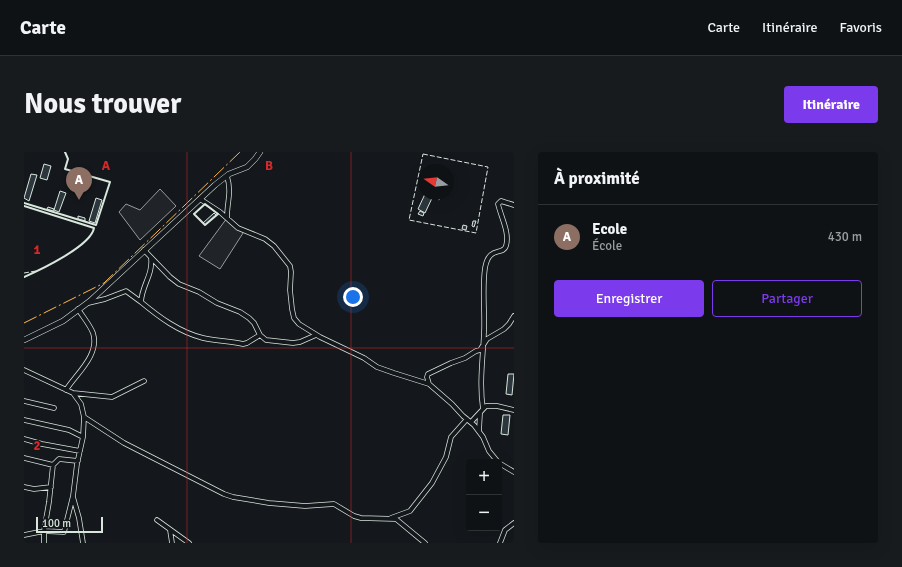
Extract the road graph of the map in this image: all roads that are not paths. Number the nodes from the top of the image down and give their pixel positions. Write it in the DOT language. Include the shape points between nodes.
graph roads {
  1 [pos="260,152"];
  2 [pos="227,176"];
  3 [pos="200,199"];
  4 [pos="514,205"];
  5 [pos="227,218"];
  6 [pos="144,250"];
  7 [pos="150,257"];
  8 [pos="142,302"];
  9 [pos="86,303"];
  10 [pos="78,309"];
  11 [pos="514,316"];
  12 [pos="260,335"];
  13 [pos="316,335"];
  14 [pos="24,340"];
  15 [pos="483,344"];
  16 [pos="24,370"];
  17 [pos="144,381"];
  18 [pos="429,384"];
  19 [pos="66,390"];
  20 [pos="73,392"];
  21 [pos="24,401"];
  22 [pos="54,408"];
  23 [pos="514,410"];
  24 [pos="481,411"];
  25 [pos="84,417"];
  26 [pos="467,419"];
  27 [pos="24,420"];
  28 [pos="471,422"];
  29 [pos="479,431"];
  30 [pos="83,437"];
  31 [pos="24,439"];
  32 [pos="80,452"];
  33 [pos="24,458"];
  34 [pos="496,459"];
  35 [pos="78,461"];
  36 [pos="53,464"];
  37 [pos="502,464"];
  38 [pos="514,472"];
  39 [pos="24,487"];
  40 [pos="51,487"];
  41 [pos="72,496"];
  42 [pos="391,518"];
  43 [pos="157,520"];
  44 [pos="514,523"];
  45 [pos="170,530"];
  46 [pos="44,531"];
  47 [pos="24,535"];
  48 [pos="44,543"];
  49 [pos="83,543"];
  50 [pos="172,543"];
  51 [pos="189,543"];
  52 [pos="425,543"];
  53 [pos="500,543"];
  1 -- 2 [label="street" via="247,166"];
  2 -- 3 [label="street"];
  2 -- 5 [label="street" via="230,189"];
  3 -- 5 [label="street"];
  3 -- 6 [label="street"];
  4 -- 15 [label="street" via="501,201 498,204 506,230 506,245 502,250 491,253 486,264"];
  5 -- 13 [label="street" via="238,228 269,241 290,266 294,318"];
  6 -- 7 [label="street"];
  6 -- 9 [label="street"];
  7 -- 8 [label="street" via="151,268 143,290"];
  7 -- 12 [label="street" via="179,284 249,318"];
  8 -- 9 [label="street" via="126,290 105,299"];
  8 -- 12 [label="street" via="180,330 199,337 243,344"];
  9 -- 10 [label="street"];
  10 -- 14 [label="street" via="63,321"];
  10 -- 19 [label="street" via="93,334 93,348"];
  11 -- 15 [label="street" via="507,326"];
  12 -- 13 [label="street" via="266,340 293,343"];
  13 -- 18 [label="street" via="377,367"];
  15 -- 18 [label="street" via="480,350 428,374 426,377"];
  15 -- 24 [label="street" via="480,375"];
  16 -- 19 [label="street"];
  17 -- 20 [label="street" via="112,397"];
  18 -- 26 [label="street"];
  19 -- 20 [label="street"];
  20 -- 25 [label="street" via="81,404"];
  21 -- 22 [label="street"];
  23 -- 24 [label="street" via="491,405"];
  24 -- 28 [label="street"];
  24 -- 29 [label="street"];
  25 -- 30 [label="street"];
  25 -- 42 [label="street" via="124,443 224,494 270,503 304,506 334,504 361,518"];
  26 -- 28 [label="street"];
  26 -- 42 [label="street" via="451,437 446,457 432,483 410,511"];
  27 -- 30 [label="street" via="69,430"];
  28 -- 29 [label="street"];
  29 -- 34 [label="street"];
  30 -- 32 [label="street"];
  31 -- 32 [label="street"];
  32 -- 35 [label="street"];
  33 -- 36 [label="street"];
  35 -- 36 [label="street" via="59,459"];
  35 -- 41 [label="street"];
  36 -- 40 [label="street"];
  37 -- 38 [label="street"];
  39 -- 40 [label="street"];
  40 -- 46 [label="street"];
  41 -- 46 [label="street" via="64,532"];
  41 -- 49 [label="street"];
  42 -- 52 [label="street" via="400,522"];
  43 -- 45 [label="street"];
  44 -- 53 [label="street" via="506,528"];
  45 -- 50 [label="street"];
  45 -- 51 [label="street"];
  46 -- 47 [label="street"];
  46 -- 48 [label="street"];
}
